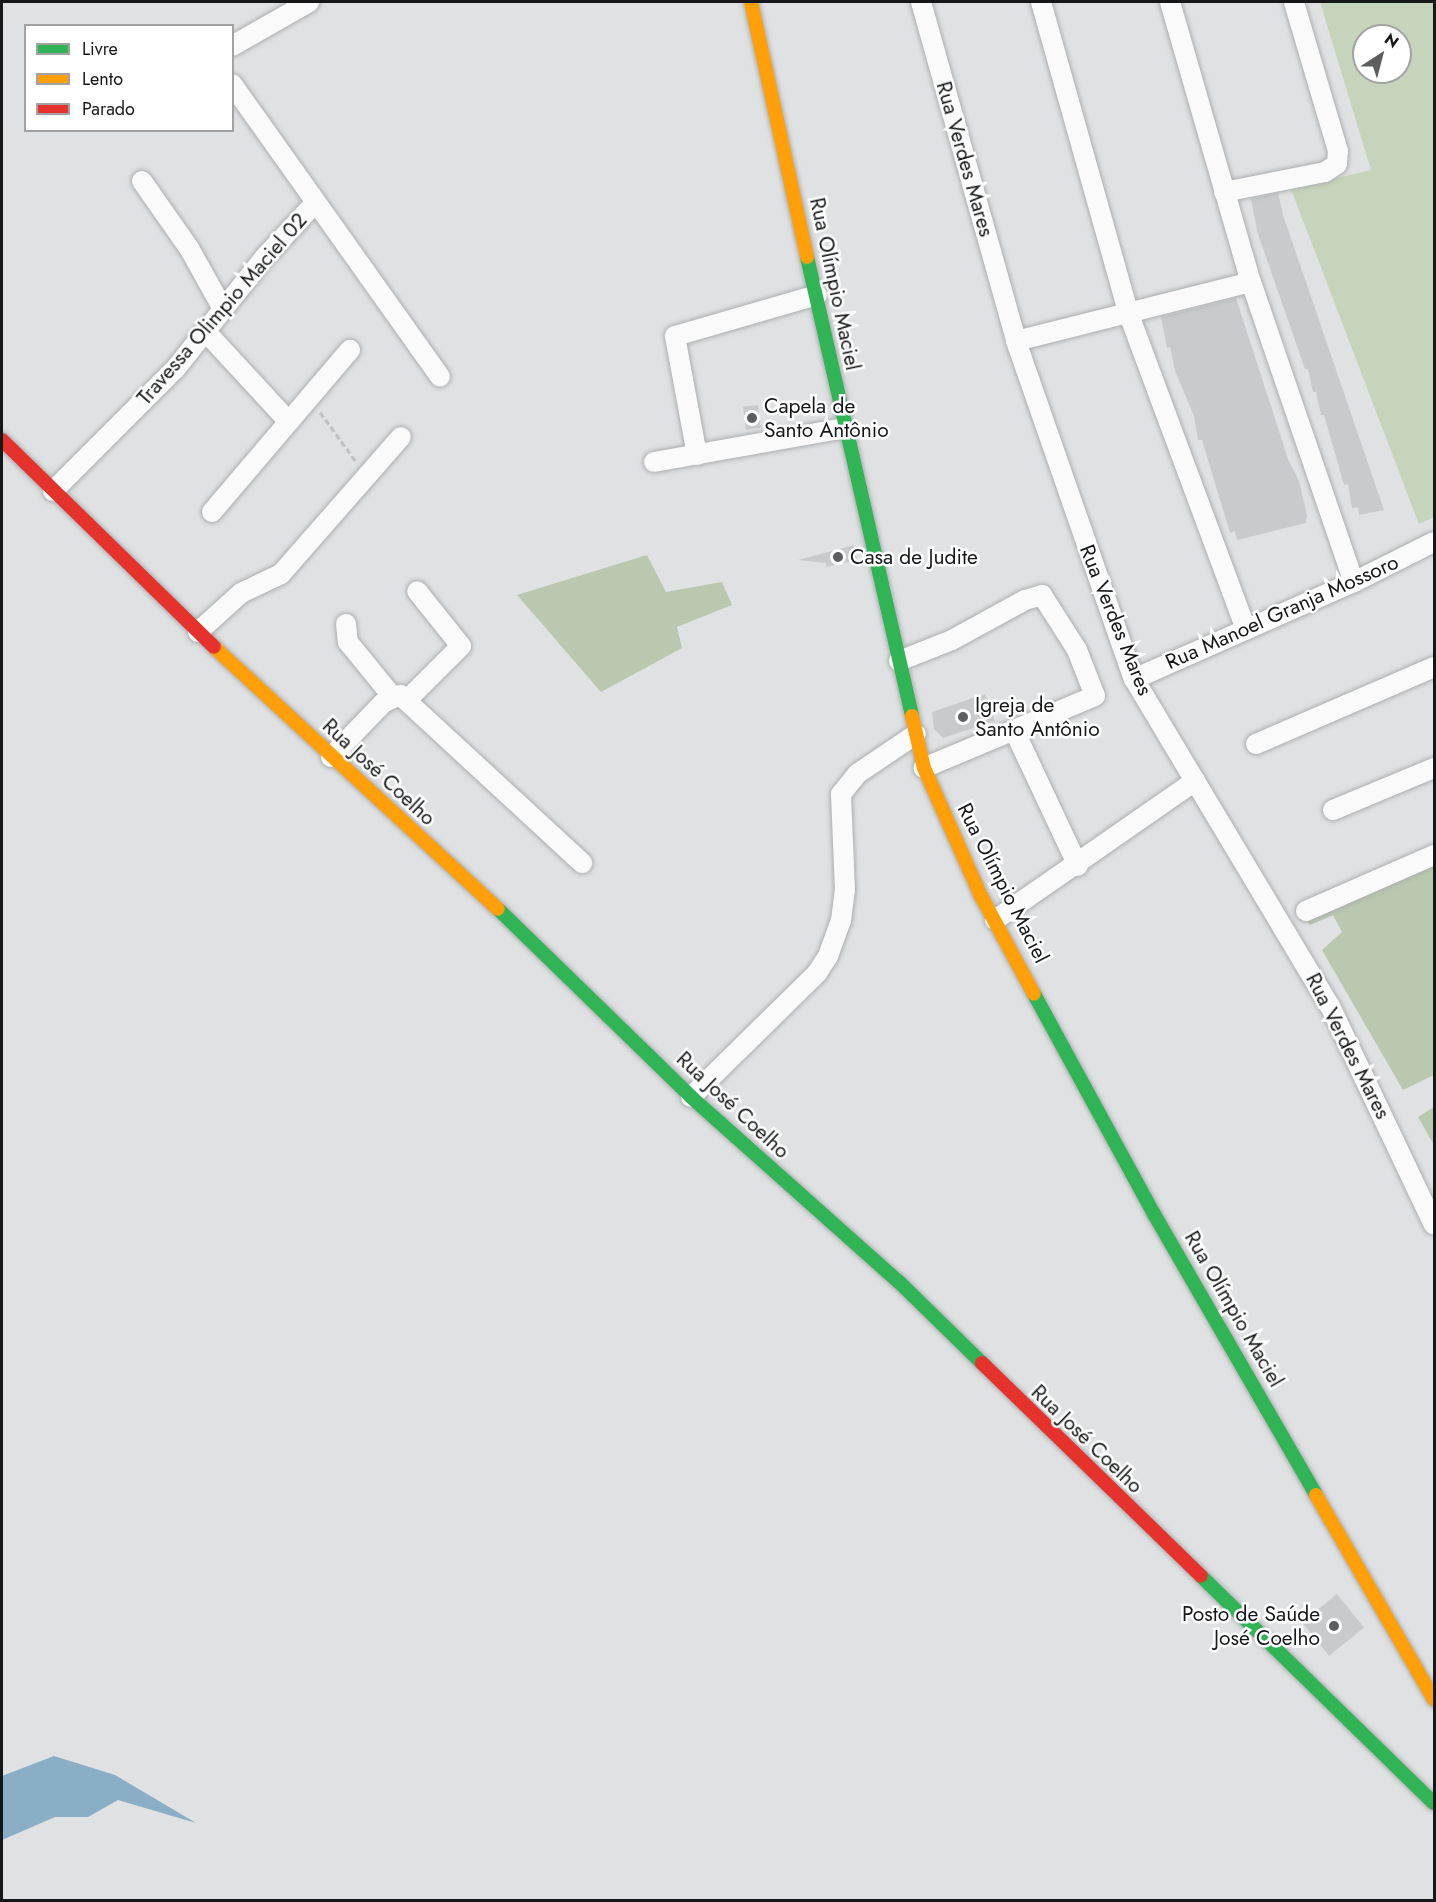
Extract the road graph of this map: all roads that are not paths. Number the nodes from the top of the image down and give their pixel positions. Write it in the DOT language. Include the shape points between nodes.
graph roads {
  1 [pos="309,2"];
  2 [pos="751,2"];
  3 [pos="921,2"];
  4 [pos="1041,2"];
  5 [pos="1170,2"];
  6 [pos="1294,2"];
  7 [pos="234,45"];
  8 [pos="234,87"];
  9 [pos="142,182"];
  10 [pos="1224,192"];
  11 [pos="315,203"];
  12 [pos="1251,282"];
  13 [pos="817,295"];
  14 [pos="223,309"];
  15 [pos="1128,312"];
  16 [pos="206,332"];
  17 [pos="1016,341"];
  18 [pos="350,350"];
  19 [pos="440,377"];
  20 [pos="289,422"];
  21 [pos="844,428"];
  22 [pos="401,436"];
  23 [pos="2,440"];
  24 [pos="697,455"];
  25 [pos="654,462"];
  26 [pos="53,491"];
  27 [pos="212,512"];
  28 [pos="1434,542"];
  29 [pos="1354,582"];
  30 [pos="417,591"];
  31 [pos="346,624"];
  32 [pos="1246,630"];
  33 [pos="198,632"];
  34 [pos="899,661"];
  35 [pos="1434,667"];
  36 [pos="1134,678"];
  37 [pos="400,697"];
  38 [pos="1014,730"];
  39 [pos="916,734"];
  40 [pos="1256,744"];
  41 [pos="331,757"];
  42 [pos="924,768"];
  43 [pos="1434,768"];
  44 [pos="1195,781"];
  45 [pos="1333,810"];
  46 [pos="1434,855"];
  47 [pos="582,863"];
  48 [pos="1078,866"];
  49 [pos="1305,911"];
  50 [pos="995,920"];
  51 [pos="692,1097"];
  52 [pos="1434,1225"];
  53 [pos="1434,1700"];
  54 [pos="1434,1803"];
  1 -- 7 [label="street"];
  2 -- 13 [label="street, Rua Olímpio Maciel"];
  3 -- 17 [label="street, Rua Verdes Mares"];
  4 -- 15 [label="street"];
  5 -- 10 [label="street"];
  6 -- 10 [label="street" via="1338,151 1337,164 1325,172"];
  8 -- 11 [label="street"];
  9 -- 14 [label="street" via="189,248"];
  10 -- 12 [label="street"];
  11 -- 14 [label="street, Travessa Olimpio Maciel 02"];
  11 -- 19 [label="street"];
  12 -- 15 [label="street"];
  12 -- 29 [label="street"];
  13 -- 21 [label="street, Rua Olímpio Maciel"];
  13 -- 24 [label="street" via="675,337"];
  14 -- 16 [label="street, Travessa Olimpio Maciel 02"];
  15 -- 17 [label="street"];
  15 -- 32 [label="street"];
  16 -- 20 [label="street"];
  16 -- 26 [label="street, Travessa Olimpio Maciel 02"];
  17 -- 36 [label="street, Rua Verdes Mares"];
  18 -- 20 [label="street"];
  20 -- 27 [label="street"];
  21 -- 24 [label="street"];
  21 -- 34 [label="street, Rua Olímpio Maciel"];
  22 -- 33 [label="street" via="280,574 241,593"];
  23 -- 26 [label="street, Rua José Coelho"];
  24 -- 25 [label="street"];
  26 -- 33 [label="street, Rua José Coelho"];
  28 -- 29 [label="street, Rua Manoel Granja Mossoro"];
  29 -- 32 [label="street, Rua Manoel Granja Mossoro"];
  30 -- 37 [label="street" via="461,646"];
  31 -- 37 [label="street" via="348,642"];
  32 -- 36 [label="street, Rua Manoel Granja Mossoro"];
  33 -- 41 [label="street, Rua José Coelho"];
  34 -- 38 [label="street" via="952,640 1025,600 1042,595 1077,650 1095,696"];
  34 -- 39 [label="street, Rua Olímpio Maciel"];
  35 -- 40 [label="street"];
  36 -- 44 [label="street, Rua Verdes Mares"];
  37 -- 41 [label="street"];
  37 -- 47 [label="street"];
  38 -- 42 [label="street"];
  38 -- 48 [label="street"];
  39 -- 42 [label="street, Rua Olímpio Maciel"];
  39 -- 51 [label="street" via="857,774 841,794 845,890 828,956 817,973"];
  41 -- 51 [label="street, Rua José Coelho" via="572,978"];
  42 -- 50 [label="street, Rua Olímpio Maciel"];
  43 -- 45 [label="street"];
  44 -- 48 [label="street"];
  44 -- 52 [label="street, Rua Verdes Mares" via="1330,1006"];
  46 -- 49 [label="street"];
  48 -- 50 [label="street"];
  50 -- 53 [label="street, Rua Olímpio Maciel" via="1154,1214"];
  51 -- 54 [label="street, Rua José Coelho" via="899,1282"];
}
